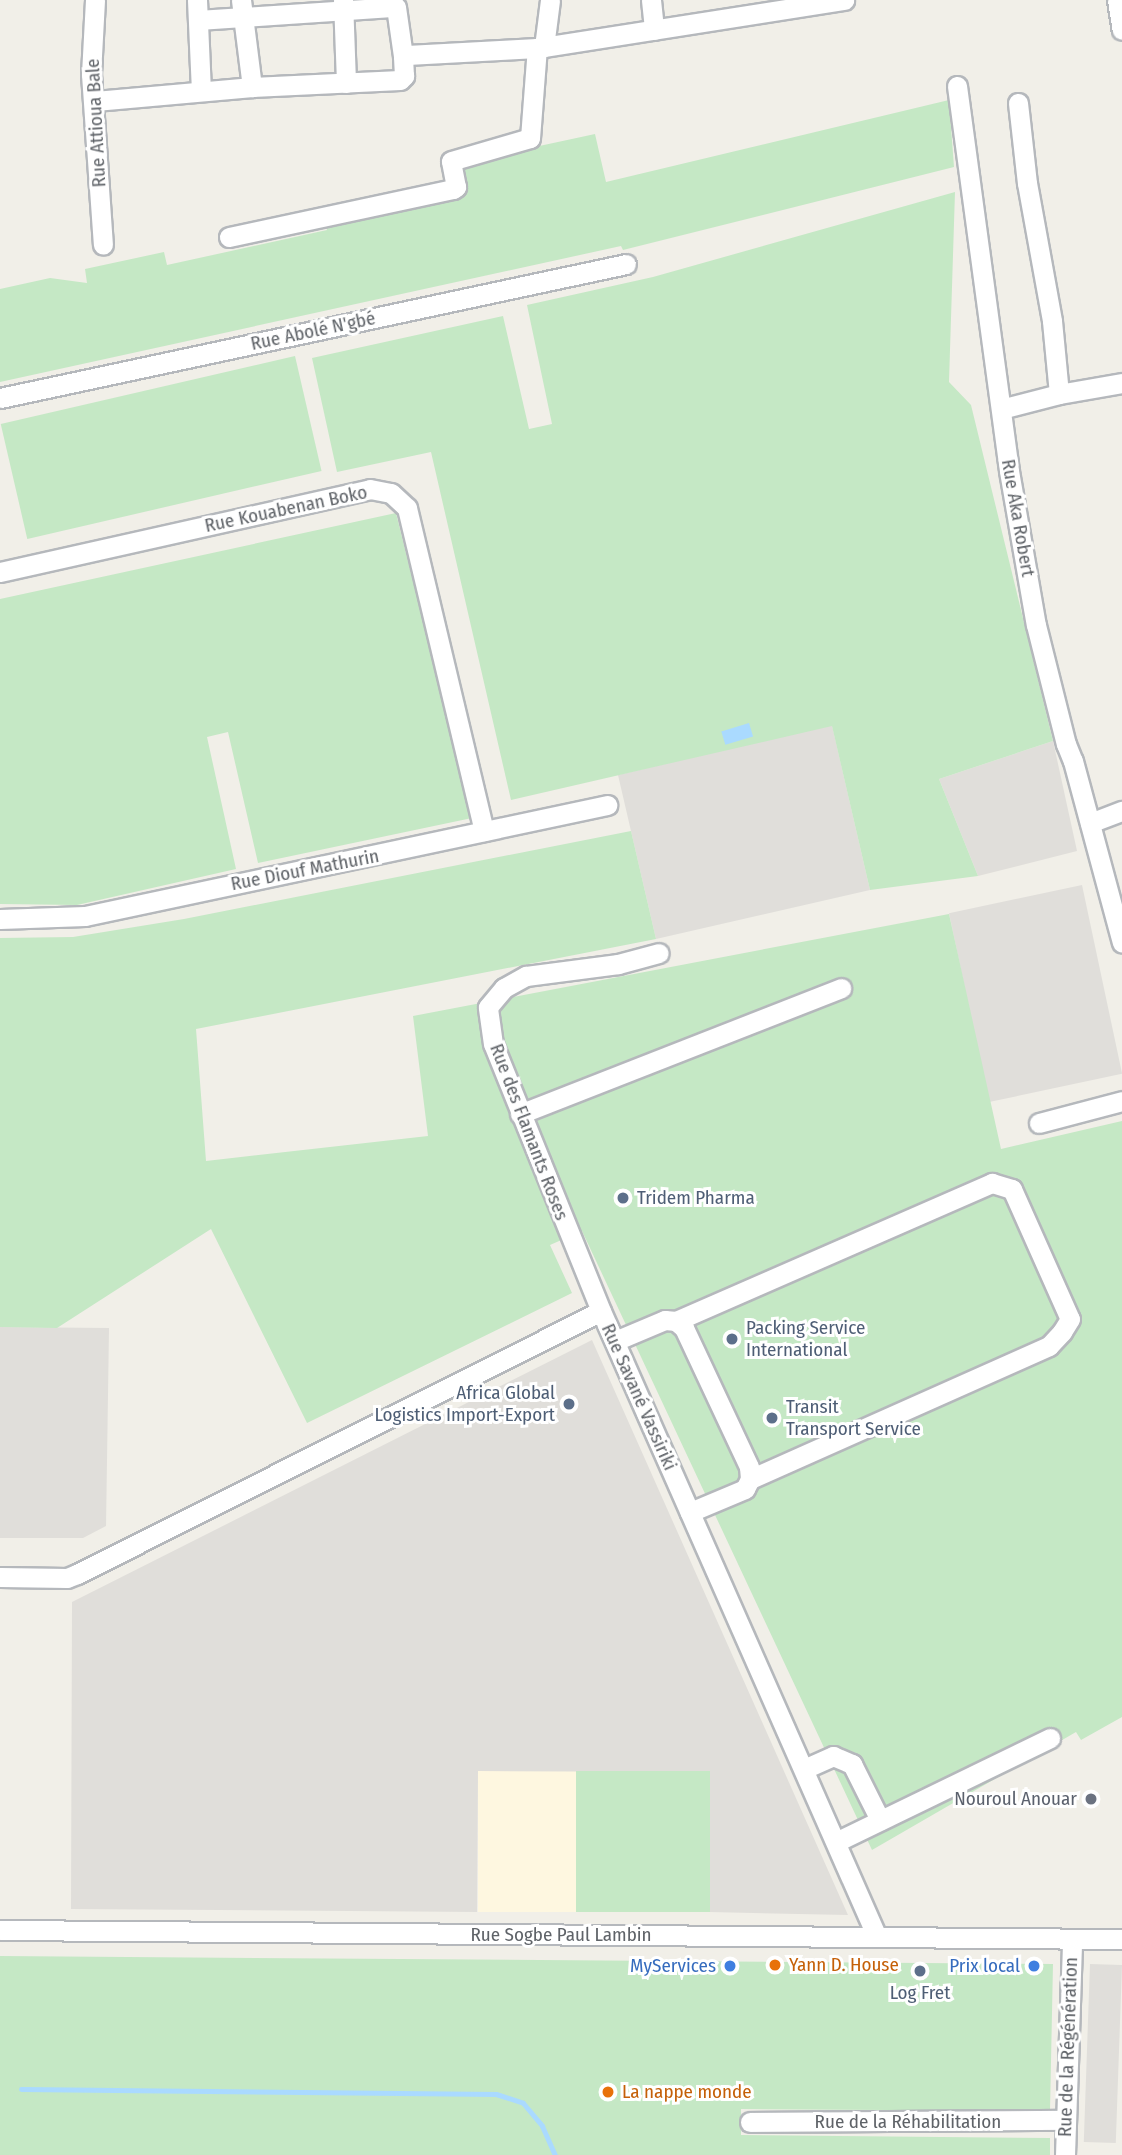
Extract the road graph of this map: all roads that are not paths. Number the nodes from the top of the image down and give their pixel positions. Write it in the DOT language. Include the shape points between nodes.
graph roads {
  1 [pos="95,0"];
  2 [pos="550,0"];
  3 [pos="651,0"];
  4 [pos="844,0"];
  5 [pos="1117,0"];
  6 [pos="343,5"];
  7 [pos="241,8"];
  8 [pos="198,10"];
  9 [pos="654,30"];
  10 [pos="1122,30"];
  11 [pos="540,47"];
  12 [pos="403,56"];
  13 [pos="346,83"];
  14 [pos="957,86"];
  15 [pos="252,87"];
  16 [pos="201,91"];
  17 [pos="94,101"];
  18 [pos="1018,103"];
  19 [pos="229,237"];
  20 [pos="103,245"];
  21 [pos="626,264"];
  22 [pos="1122,383"];
  23 [pos="1059,394"];
  24 [pos="0,398"];
  25 [pos="1001,410"];
  26 [pos="0,572"];
  27 [pos="607,805"];
  28 [pos="1122,811"];
  29 [pos="1090,823"];
  30 [pos="484,831"];
  31 [pos="0,919"];
  32 [pos="1122,942"];
  33 [pos="659,953"];
  34 [pos="841,988"];
  35 [pos="1122,1101"];
  36 [pos="520,1114"];
  37 [pos="1039,1123"];
  38 [pos="601,1311"];
  39 [pos="676,1321"];
  40 [pos="615,1341"];
  41 [pos="750,1479"];
  42 [pos="690,1511"];
  43 [pos="0,1577"];
  44 [pos="1049,1738"];
  45 [pos="804,1769"];
  46 [pos="880,1819"];
  47 [pos="836,1842"];
  48 [pos="0,1930"];
  49 [pos="877,1937"];
  50 [pos="1072,1939"];
  51 [pos="1122,1939"];
  52 [pos="1065,2120"];
  53 [pos="750,2122"];
  54 [pos="1065,2155"];
  1 -- 17 [label="street, Rue Attioua Bale"];
  2 -- 11 [label="street"];
  3 -- 9 [label="street"];
  4 -- 9 [label="street"];
  5 -- 10 [label="street"];
  6 -- 7 [label="street"];
  6 -- 12 [label="street" via="396,7"];
  6 -- 13 [label="street"];
  7 -- 8 [label="street"];
  7 -- 15 [label="street"];
  8 -- 16 [label="street"];
  9 -- 11 [label="street"];
  11 -- 12 [label="street"];
  11 -- 19 [label="street" via="530,138 451,161 453,190"];
  12 -- 13 [label="street" via="403,79"];
  13 -- 15 [label="street"];
  14 -- 25 [label="street, Rue Aka Robert"];
  15 -- 16 [label="street"];
  16 -- 17 [label="street"];
  17 -- 20 [label="street, Rue Attioua Bale"];
  18 -- 23 [label="street"];
  21 -- 24 [label="street, Rue Abolé N'gbé"];
  22 -- 23 [label="street"];
  23 -- 25 [label="street"];
  25 -- 29 [label="street, Rue Aka Robert" via="1036,625"];
  26 -- 30 [label="street, Rue Kouabenan Boko" via="370,489 391,492 407,508"];
  27 -- 30 [label="street, Rue Diouf Mathurin"];
  28 -- 29 [label="street"];
  29 -- 32 [label="street, Rue Aka Robert"];
  30 -- 31 [label="street, Rue Diouf Mathurin" via="85,916"];
  33 -- 36 [label="street, Rue des Flamants Roses" via="618,964 526,976 504,988 488,1007 493,1044"];
  34 -- 36 [label="street"];
  35 -- 37 [label="street"];
  36 -- 38 [label="street, Rue des Flamants Roses"];
  38 -- 40 [label="street, Rue Savané Vassiriki"];
  38 -- 43 [label="street, Rue Savané Vassiriki" via="77,1574 67,1578"];
  39 -- 40 [label="street" via="665,1320"];
  39 -- 41 [label="street" via="696,1353 749,1467"];
  39 -- 41 [label="street" via="992,1183 1012,1189 1070,1319 1062,1332 1049,1346"];
  40 -- 42 [label="street, Rue Savané Vassiriki"];
  41 -- 42 [label="street" via="745,1489"];
  42 -- 45 [label="street, Rue Savané Vassiriki"];
  44 -- 46 [label="street"];
  45 -- 46 [label="street" via="833,1756 852,1764"];
  45 -- 47 [label="street, Rue Savané Vassiriki"];
  46 -- 47 [label="street"];
  47 -- 49 [label="street, Rue Savané Vassiriki"];
  48 -- 49 [label="street, Rue Sogbe Paul Lambin"];
  49 -- 50 [label="street, Rue Sogbe Paul Lambin"];
  50 -- 51 [label="street, Rue Sogbe Paul Lambin"];
  50 -- 52 [label="street, Rue de la Régénération"];
  52 -- 53 [label="street, Rue de la Réhabilitation"];
  52 -- 54 [label="street, Rue de la Régénération"];
}
